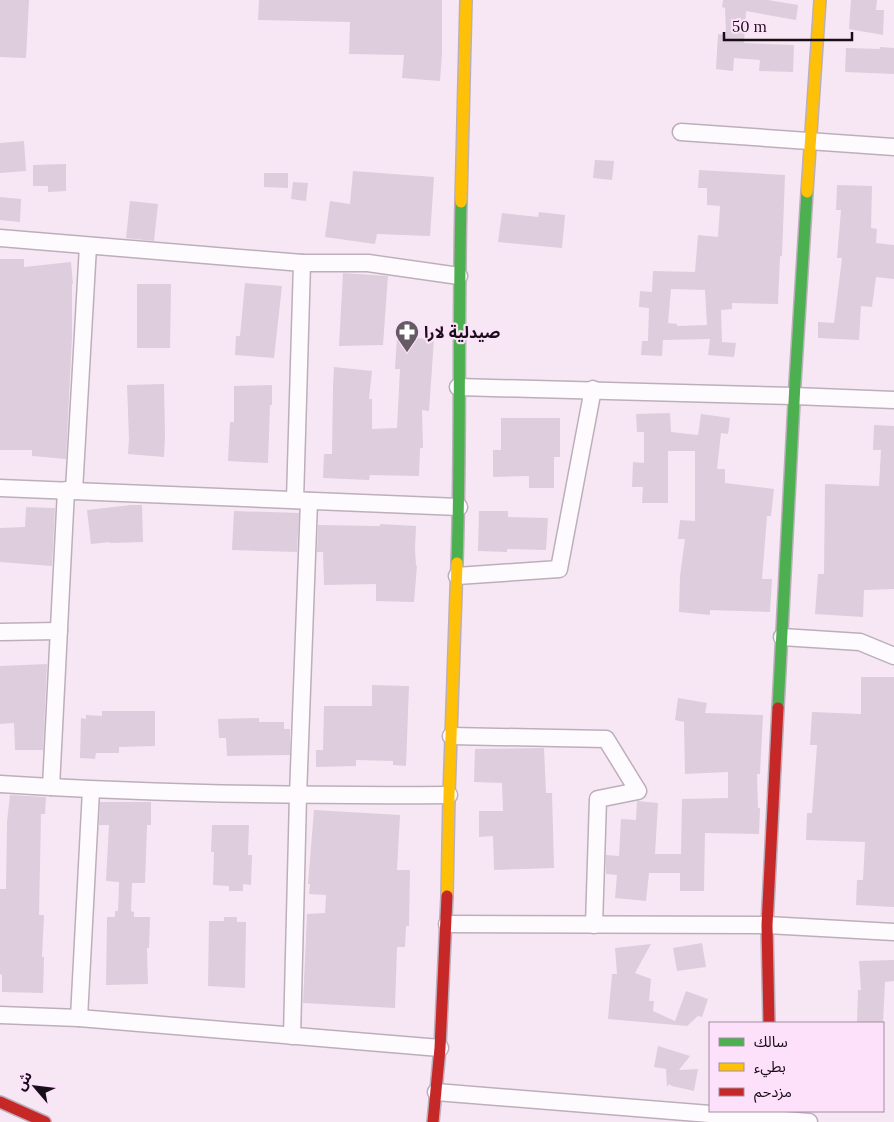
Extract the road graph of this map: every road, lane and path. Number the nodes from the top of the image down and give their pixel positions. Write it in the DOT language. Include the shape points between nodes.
graph roads {
  1 [pos="466,0"];
  2 [pos="820,0"];
  3 [pos="681,132"];
  4 [pos="810,141"];
  5 [pos="894,147"];
  6 [pos="0,238"];
  7 [pos="88,246"];
  8 [pos="302,263"];
  9 [pos="459,276"];
  10 [pos="458,387"];
  11 [pos="593,390"];
  12 [pos="794,396"];
  13 [pos="894,400"];
  14 [pos="0,488"];
  15 [pos="70,491"];
  16 [pos="302,500"];
  17 [pos="459,507"];
  18 [pos="457,576"];
  19 [pos="59,631"];
  20 [pos="0,632"];
  21 [pos="782,638"];
  22 [pos="894,656"];
  23 [pos="451,736"];
  24 [pos="0,784"];
  25 [pos="51,787"];
  26 [pos="91,790"];
  27 [pos="298,796"];
  28 [pos="449,796"];
  29 [pos="447,924"];
  30 [pos="594,925"];
  31 [pos="768,926"];
  32 [pos="894,932"];
  33 [pos="0,1015"];
  34 [pos="79,1018"];
  35 [pos="769,1022"];
  36 [pos="292,1036"];
  37 [pos="440,1048"];
  38 [pos="436,1092"];
  39 [pos="0,1102"];
  40 [pos="709,1111"];
  41 [pos="727,1112"];
  42 [pos="771,1115"];
  43 [pos="45,1122"];
  44 [pos="433,1122"];
  45 [pos="809,1122"];
  1 -- 9 [label="street"];
  2 -- 4 [label="street"];
  3 -- 4 [label="street"];
  4 -- 5 [label="street"];
  4 -- 12 [label="street"];
  6 -- 7 [label="street"];
  7 -- 8 [label="street"];
  7 -- 15 [label="street"];
  8 -- 9 [label="street" via="368,263"];
  8 -- 16 [label="street"];
  9 -- 10 [label="street"];
  10 -- 11 [label="street"];
  10 -- 17 [label="street"];
  11 -- 12 [label="street"];
  11 -- 18 [label="street" via="559,569"];
  12 -- 13 [label="street"];
  12 -- 21 [label="street"];
  14 -- 15 [label="street"];
  15 -- 16 [label="street"];
  15 -- 19 [label="street"];
  16 -- 17 [label="street"];
  16 -- 27 [label="street"];
  17 -- 18 [label="street"];
  18 -- 23 [label="street"];
  19 -- 20 [label="street"];
  19 -- 25 [label="street"];
  21 -- 22 [label="street" via="860,642"];
  21 -- 31 [label="street"];
  23 -- 28 [label="street"];
  23 -- 30 [label="street" via="606,739 638,791 598,799"];
  24 -- 25 [label="street"];
  25 -- 26 [label="street"];
  26 -- 27 [label="street"];
  26 -- 34 [label="street"];
  27 -- 28 [label="street"];
  27 -- 36 [label="street"];
  28 -- 29 [label="street"];
  29 -- 30 [label="street"];
  29 -- 37 [label="street"];
  30 -- 31 [label="street"];
  31 -- 32 [label="street"];
  31 -- 35 [label="street"];
  33 -- 34 [label="street"];
  34 -- 36 [label="street"];
  36 -- 37 [label="street"];
  37 -- 38 [label="street"];
  38 -- 40 [label="street"];
  38 -- 44 [label="street"];
  39 -- 43 [label="street"];
  41 -- 42 [label="street"];
  42 -- 45 [label="street"];
}
